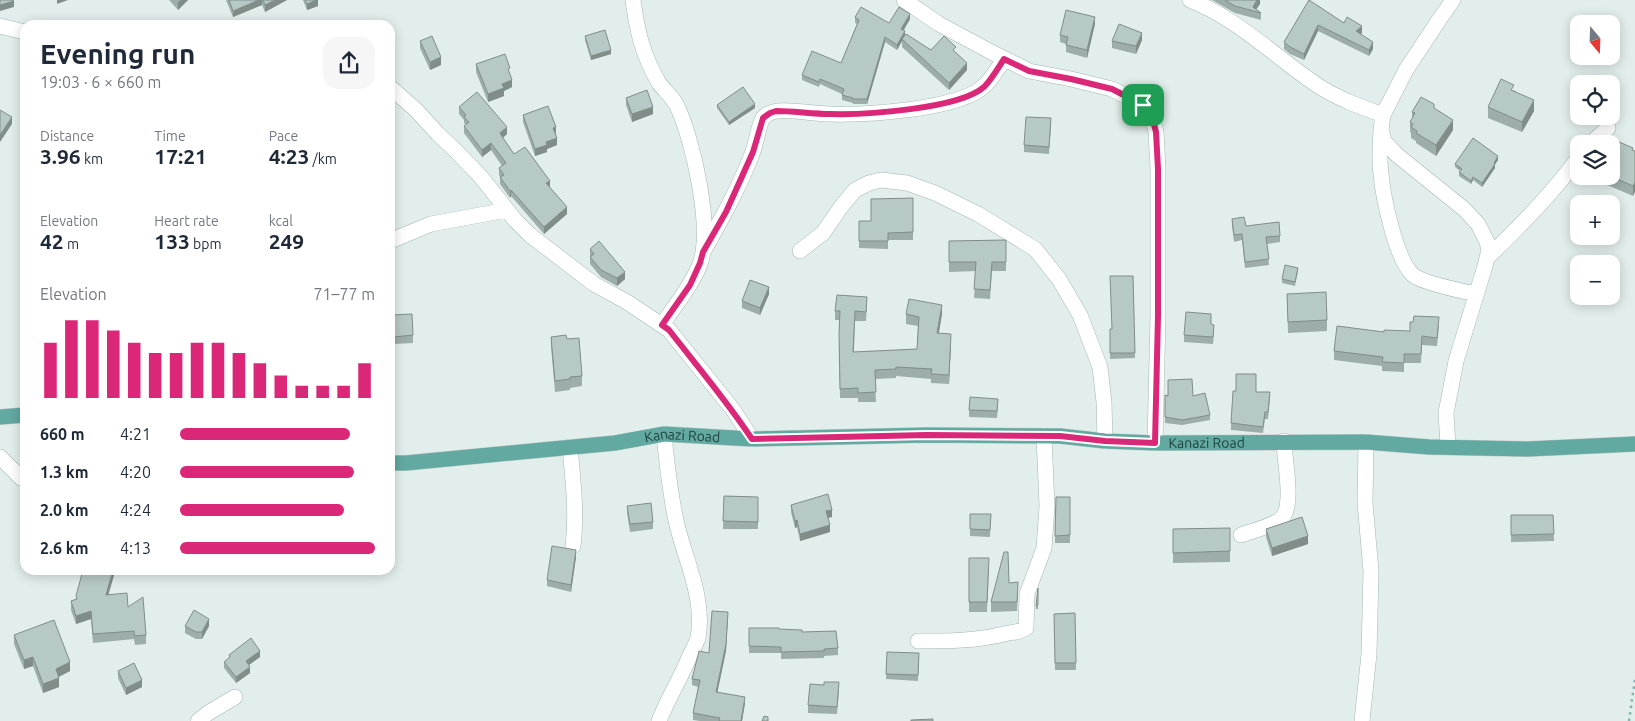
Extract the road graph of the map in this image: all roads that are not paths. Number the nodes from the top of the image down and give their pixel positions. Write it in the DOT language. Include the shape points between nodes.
graph roads {
  1 [pos="633,0"];
  2 [pos="904,0"];
  3 [pos="1190,0"];
  4 [pos="1453,0"];
  5 [pos="0,26"];
  6 [pos="20,31"];
  7 [pos="1004,59"];
  8 [pos="395,91"];
  9 [pos="1382,122"];
  10 [pos="1608,128"];
  11 [pos="1600,135"];
  12 [pos="1570,169"];
  13 [pos="507,210"];
  14 [pos="395,239"];
  15 [pos="800,251"];
  16 [pos="703,252"];
  17 [pos="1487,258"];
  18 [pos="1476,294"];
  19 [pos="662,325"];
  20 [pos="20,415"];
  21 [pos="0,417"];
  22 [pos="664,434"];
  23 [pos="1044,436"];
  24 [pos="752,439"];
  25 [pos="1105,441"];
  26 [pos="1284,441"];
  27 [pos="1366,442"];
  28 [pos="1155,443"];
  29 [pos="1635,444"];
  30 [pos="570,447"];
  31 [pos="1448,448"];
  32 [pos="0,457"];
  33 [pos="395,463"];
  34 [pos="20,477"];
  35 [pos="1241,535"];
  36 [pos="573,546"];
  37 [pos="918,641"];
  38 [pos="235,697"];
  39 [pos="198,721"];
  40 [pos="659,721"];
  41 [pos="1362,721"];
  1 -- 16 [label="street" via="644,54 660,84 675,103 690,142 702,201"];
  2 -- 7 [label="street" via="939,24"];
  3 -- 9 [label="street" via="1234,23 1321,87"];
  4 -- 9 [label="street" via="1406,70"];
  5 -- 6 [label="street"];
  7 -- 16 [label="street" via="984,87 952,102 881,112 770,113 763,118 741,180"];
  7 -- 28 [label="street" via="1029,71 1112,89 1143,105 1152,117 1158,169"];
  8 -- 13 [label="street" via="481,177"];
  9 -- 17 [label="street" via="1384,140 1397,155 1478,224 1487,242"];
  9 -- 18 [label="street" via="1380,173 1398,250 1406,265 1414,276 1442,287"];
  10 -- 11 [label="street"];
  12 -- 17 [label="street" via="1537,208"];
  13 -- 14 [label="street" via="431,224"];
  13 -- 19 [label="street" via="530,236 594,284"];
  15 -- 25 [label="street" via="823,233 856,190 881,180 907,183 935,193 1028,244 1059,279 1090,340 1100,367"];
  16 -- 19 [label="street" via="690,285"];
  17 -- 18 [label="street"];
  18 -- 31 [label="street" via="1456,361 1446,413"];
  19 -- 24 [label="street" via="734,411"];
  20 -- 21 [label="main road"];
  22 -- 24 [label="main road, Kanazi Road"];
  22 -- 30 [label="main road, Kanazi Road"];
  22 -- 40 [label="street" via="677,525 696,588 699,613 698,638"];
  23 -- 24 [label="main road, Kanazi Road"];
  23 -- 25 [label="main road, Kanazi Road"];
  23 -- 37 [label="street" via="1047,506 1044,548 1027,594 1026,628 989,638"];
  25 -- 28 [label="main road, Kanazi Road"];
  26 -- 27 [label="main road, Kanazi Road"];
  26 -- 28 [label="main road, Kanazi Road"];
  26 -- 35 [label="street" via="1288,490 1285,514 1281,520"];
  27 -- 31 [label="main road, Kanazi Road"];
  27 -- 41 [label="street" via="1365,503 1371,588"];
  29 -- 31 [label="main road, Kanazi Road" via="1528,449"];
  30 -- 33 [label="main road, Kanazi Road"];
  30 -- 36 [label="street" via="576,526"];
  32 -- 34 [label="street"];
  38 -- 39 [label="street"];
}
